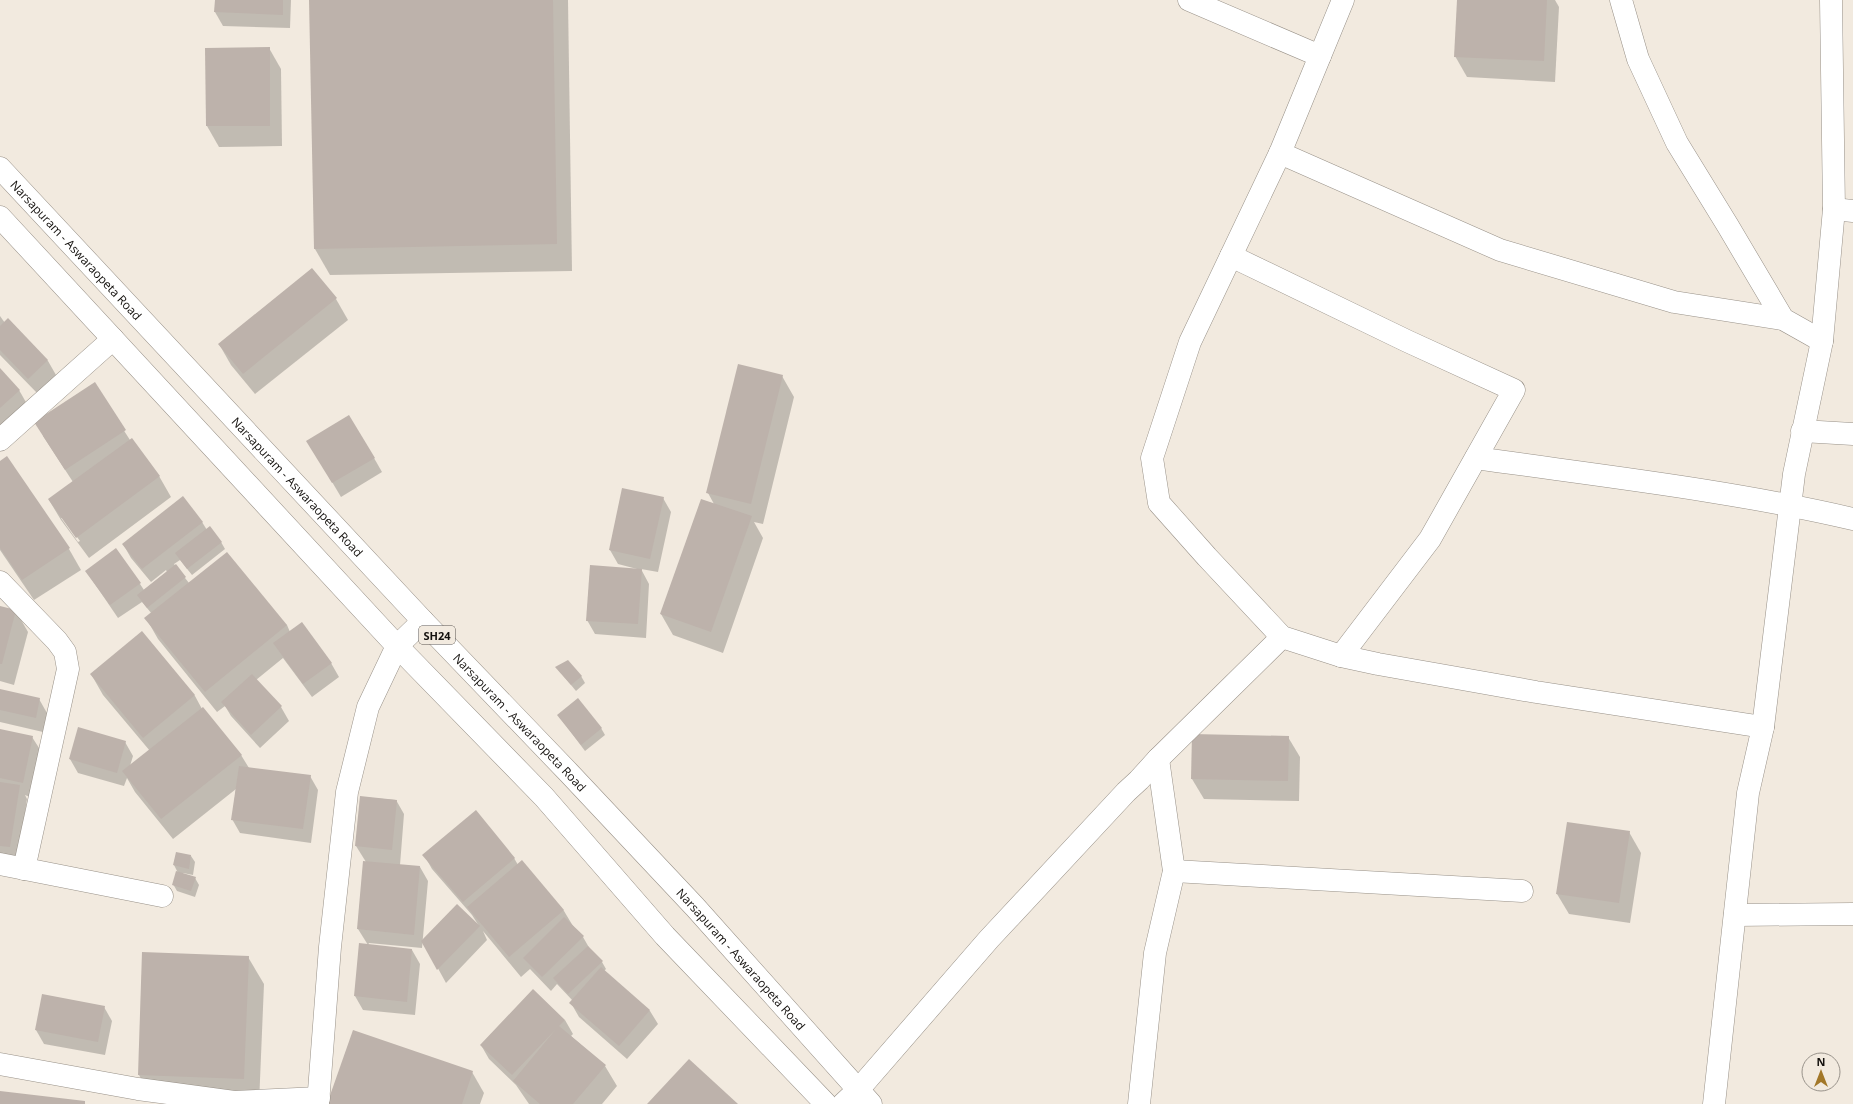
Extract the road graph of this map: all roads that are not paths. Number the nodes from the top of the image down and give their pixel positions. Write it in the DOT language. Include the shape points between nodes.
graph roads {
  1 [pos="1189,0"];
  2 [pos="1343,0"];
  3 [pos="1621,0"];
  4 [pos="1830,0"];
  5 [pos="1320,56"];
  6 [pos="1280,153"];
  7 [pos="0,168"];
  8 [pos="1844,210"];
  9 [pos="0,217"];
  10 [pos="1231,256"];
  11 [pos="1783,320"];
  12 [pos="113,339"];
  13 [pos="1822,341"];
  14 [pos="1802,431"];
  15 [pos="1853,434"];
  16 [pos="0,440"];
  17 [pos="1476,458"];
  18 [pos="1790,504"];
  19 [pos="1853,519"];
  20 [pos="0,582"];
  21 [pos="423,621"];
  22 [pos="1282,637"];
  23 [pos="397,646"];
  24 [pos="1341,656"];
  25 [pos="1763,727"];
  26 [pos="1158,759"];
  27 [pos="0,864"];
  28 [pos="24,869"];
  29 [pos="1174,871"];
  30 [pos="1522,891"];
  31 [pos="162,896"];
  32 [pos="1853,914"];
  33 [pos="1735,915"];
  34 [pos="0,1064"];
  35 [pos="858,1099"];
  36 [pos="318,1101"];
  37 [pos="826,1104"];
  38 [pos="1139,1104"];
  39 [pos="1714,1104"];
  1 -- 5 [label="street"];
  2 -- 5 [label="street"];
  3 -- 11 [label="street" via="1638,59 1677,143"];
  4 -- 8 [label="street"];
  5 -- 6 [label="street"];
  6 -- 10 [label="street"];
  6 -- 11 [label="street" via="1500,250 1674,302"];
  7 -- 21 [label="street, Narsapuram - Aswaraopeta Road / SH24"];
  8 -- 13 [label="street"];
  9 -- 12 [label="street, SH24"];
  10 -- 17 [label="street" via="1514,390"];
  10 -- 22 [label="street" via="1190,342 1152,458 1159,503"];
  11 -- 13 [label="street"];
  12 -- 16 [label="street"];
  12 -- 23 [label="street, SH24"];
  13 -- 14 [label="street"];
  14 -- 15 [label="street"];
  14 -- 18 [label="street"];
  17 -- 18 [label="street"];
  17 -- 24 [label="street" via="1430,539"];
  18 -- 19 [label="street"];
  18 -- 25 [label="street"];
  20 -- 28 [label="street" via="57,641 65,652 68,668"];
  21 -- 23 [label="street"];
  21 -- 35 [label="street, Narsapuram - Aswaraopeta Road / SH24" via="689,901"];
  22 -- 24 [label="street"];
  22 -- 26 [label="street"];
  23 -- 36 [label="street" via="368,707 347,792 330,947"];
  23 -- 37 [label="street, SH24" via="544,797 665,936"];
  24 -- 25 [label="street" via="1536,692"];
  25 -- 33 [label="street" via="1748,793"];
  26 -- 29 [label="street"];
  26 -- 35 [label="street" via="989,939"];
  27 -- 28 [label="street"];
  28 -- 31 [label="street"];
  29 -- 30 [label="street"];
  29 -- 38 [label="street" via="1155,953"];
  32 -- 33 [label="street"];
  33 -- 39 [label="street"];
  34 -- 36 [label="street" via="138,1089 234,1102"];
}
